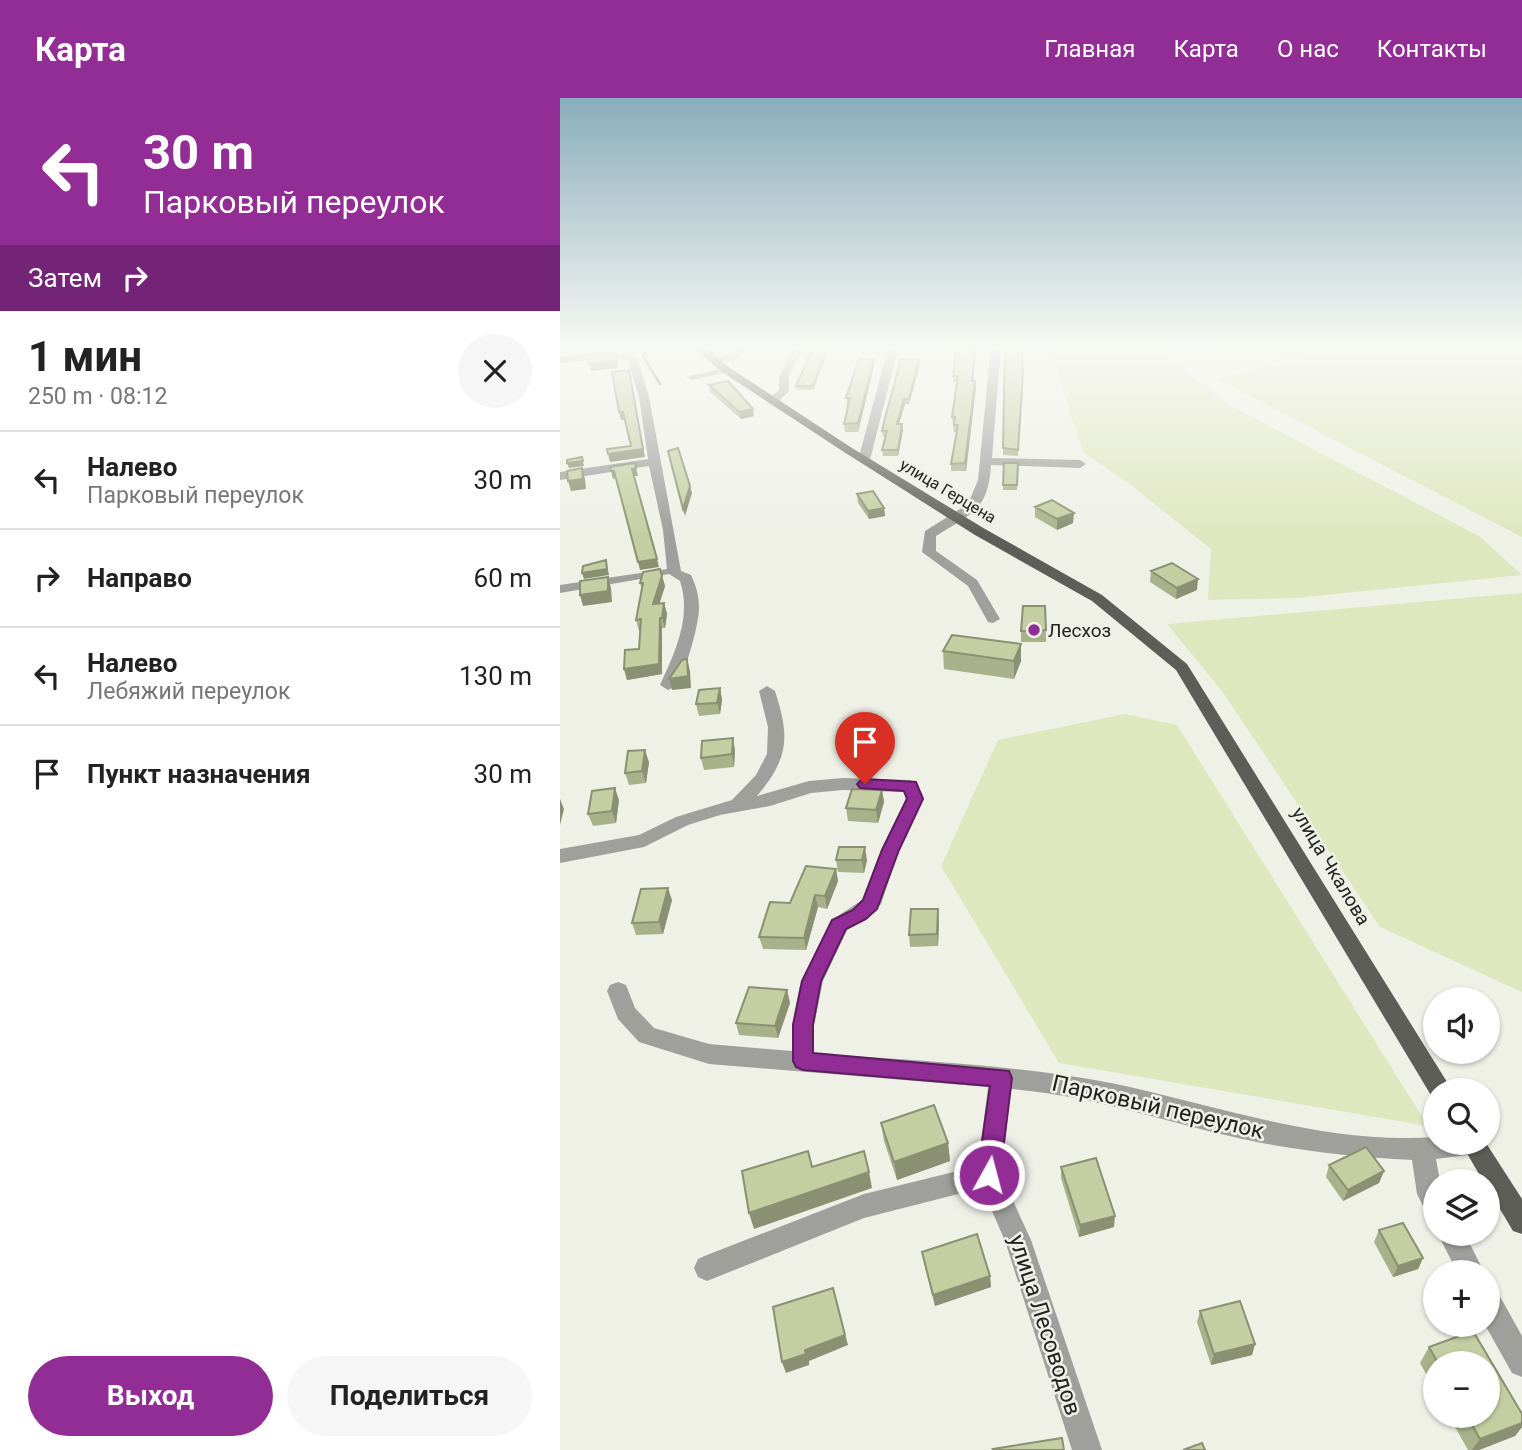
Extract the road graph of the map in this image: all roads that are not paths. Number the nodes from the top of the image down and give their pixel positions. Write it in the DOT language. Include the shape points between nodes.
graph roads {
  1 [pos="645,408"];
  2 [pos="784,408"];
  3 [pos="877,408"];
  4 [pos="991,408"];
  5 [pos="863,460"];
  6 [pos="987,461"];
  7 [pos="654,462"];
  8 [pos="1080,464"];
  9 [pos="560,476"];
  10 [pos="956,517"];
  11 [pos="674,571"];
  12 [pos="560,589"];
  13 [pos="993,619"];
  14 [pos="1182,667"];
  15 [pos="668,685"];
  16 [pos="767,691"];
  17 [pos="737,806"];
  18 [pos="560,856"];
  19 [pos="618,991"];
  20 [pos="803,1061"];
  21 [pos="1001,1078"];
  22 [pos="1433,1078"];
  23 [pos="1422,1149"];
  24 [pos="1480,1155"];
  25 [pos="1426,1169"];
  26 [pos="989,1175"];
  27 [pos="1522,1222"];
  28 [pos="707,1268"];
  29 [pos="1500,1324"];
  30 [pos="1522,1363"];
  31 [pos="1087,1450"];
  1 -- 7 [label="street"];
  2 -- 5 [label="main road, улица Герцена"];
  3 -- 5 [label="street"];
  4 -- 6 [label="street"];
  5 -- 10 [label="main road, улица Герцена"];
  6 -- 8 [label="street"];
  6 -- 10 [label="street" via="974,506"];
  7 -- 9 [label="street"];
  7 -- 11 [label="street" via="673,540"];
  10 -- 13 [label="street" via="930,534 929,552 979,589"];
  10 -- 14 [label="main road, улица Герцена" via="1097,598"];
  11 -- 12 [label="street"];
  11 -- 15 [label="street" via="686,578 692,591 691,617 686,643"];
  14 -- 22 [label="main road, улица Чкалова"];
  16 -- 17 [label="street" via="778,721 777,754 761,783"];
  17 -- 18 [label="street" via="682,821 643,840"];
  17 -- 20 [label="street" via="843,783 910,786 915,799 871,904 839,925 812,981 803,1025"];
  19 -- 20 [label="street, Парковый переулок" via="626,1013 647,1035 709,1054"];
  20 -- 21 [label="street, Парковый переулок"];
  21 -- 23 [label="street, Парковый переулок" via="1113,1094 1257,1131"];
  21 -- 26 [label="street"];
  23 -- 25 [label="street"];
  24 -- 27 [label="main road"];
  26 -- 28 [label="street" via="864,1206"];
  26 -- 31 [label="street, улица Лесоводов" via="1018,1240"];
  29 -- 30 [label="street"];
}
